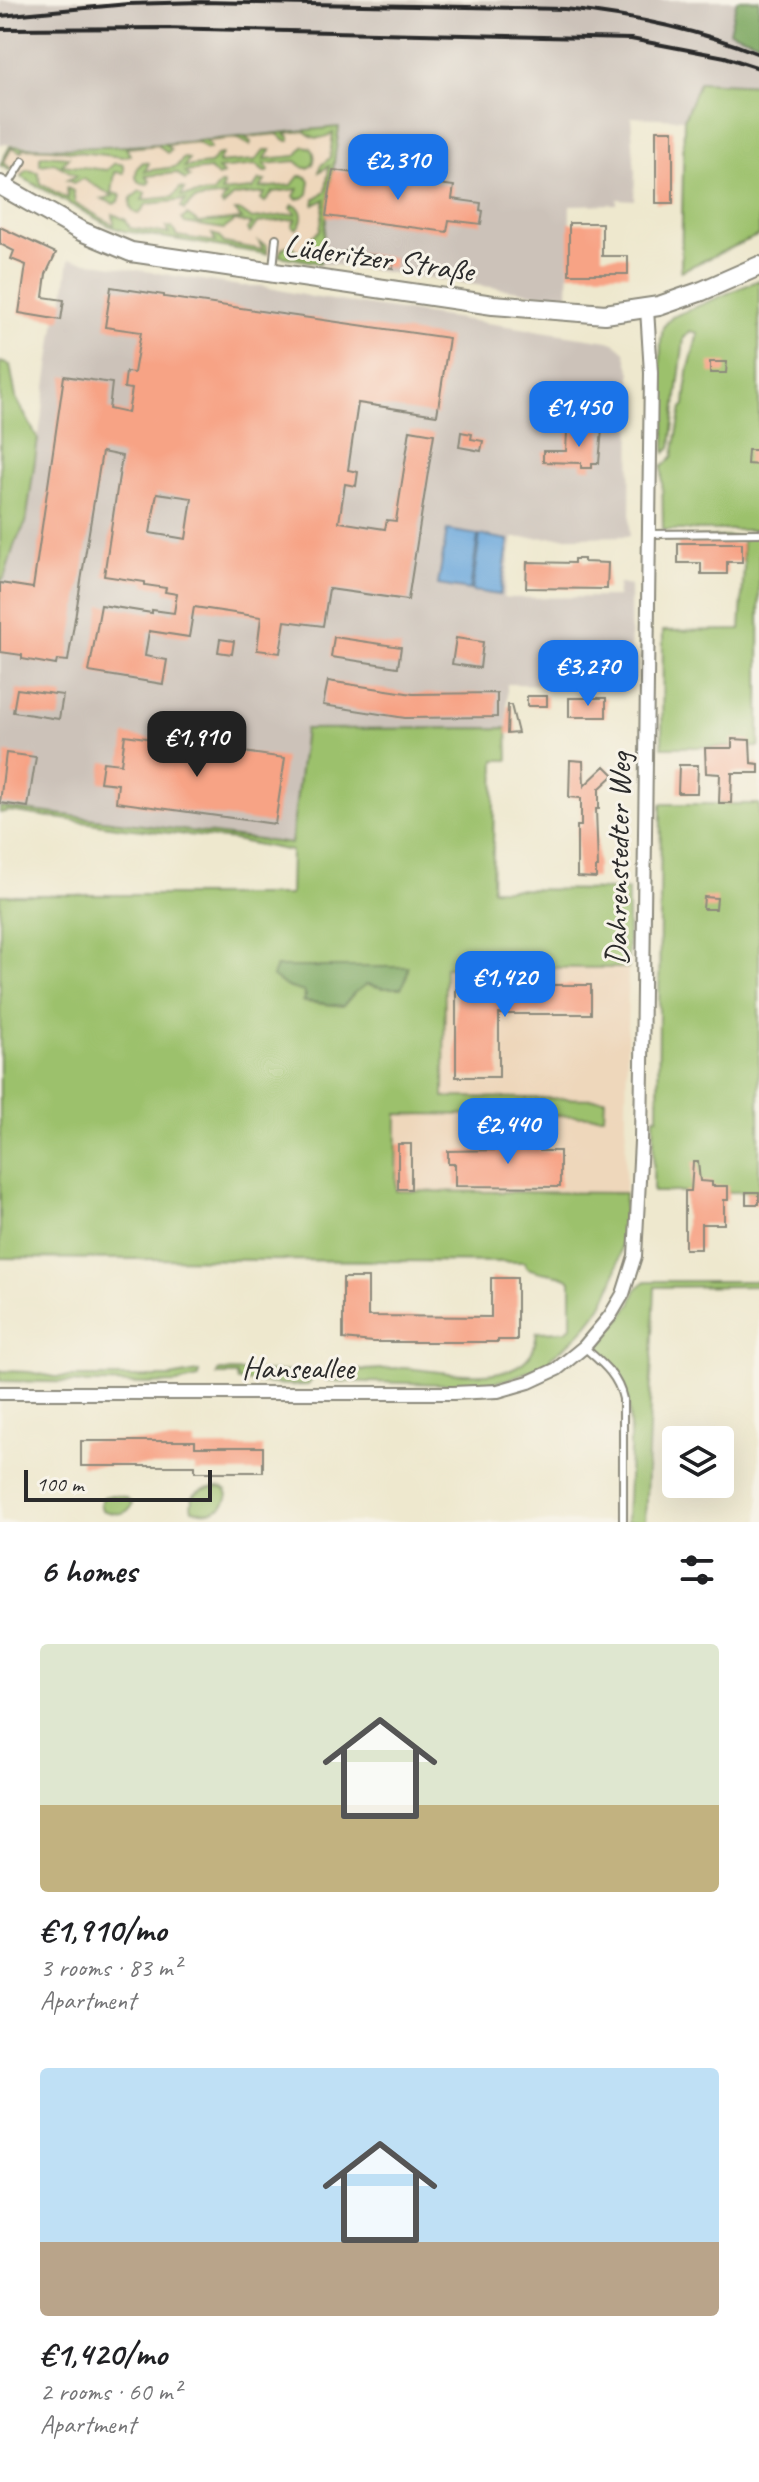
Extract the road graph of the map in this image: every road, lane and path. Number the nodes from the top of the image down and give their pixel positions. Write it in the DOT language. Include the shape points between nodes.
graph roads {
  1 [pos="23,161"];
  2 [pos="3,187"];
  3 [pos="276,238"];
  4 [pos="759,266"];
  5 [pos="272,272"];
  6 [pos="647,309"];
  7 [pos="759,533"];
  8 [pos="647,534"];
  9 [pos="584,1347"];
  10 [pos="0,1393"];
  11 [pos="623,1522"];
  1 -- 2 [label="lane"];
  2 -- 5 [label="main road, Lüderitzer Straße" via="114,247"];
  3 -- 5 [label="lane"];
  4 -- 6 [label="main road, Lüderitzer Straße"];
  5 -- 6 [label="main road, Lüderitzer Straße" via="530,309 605,314"];
  6 -- 8 [label="street, Dahrenstedter Weg"];
  7 -- 8 [label="lane"];
  8 -- 9 [label="street, Dahrenstedter Weg" via="638,1231 623,1294"];
  9 -- 10 [label="street, Hanseallee" via="557,1369 529,1382 476,1393"];
  9 -- 11 [label="lane" via="621,1386"];
}
